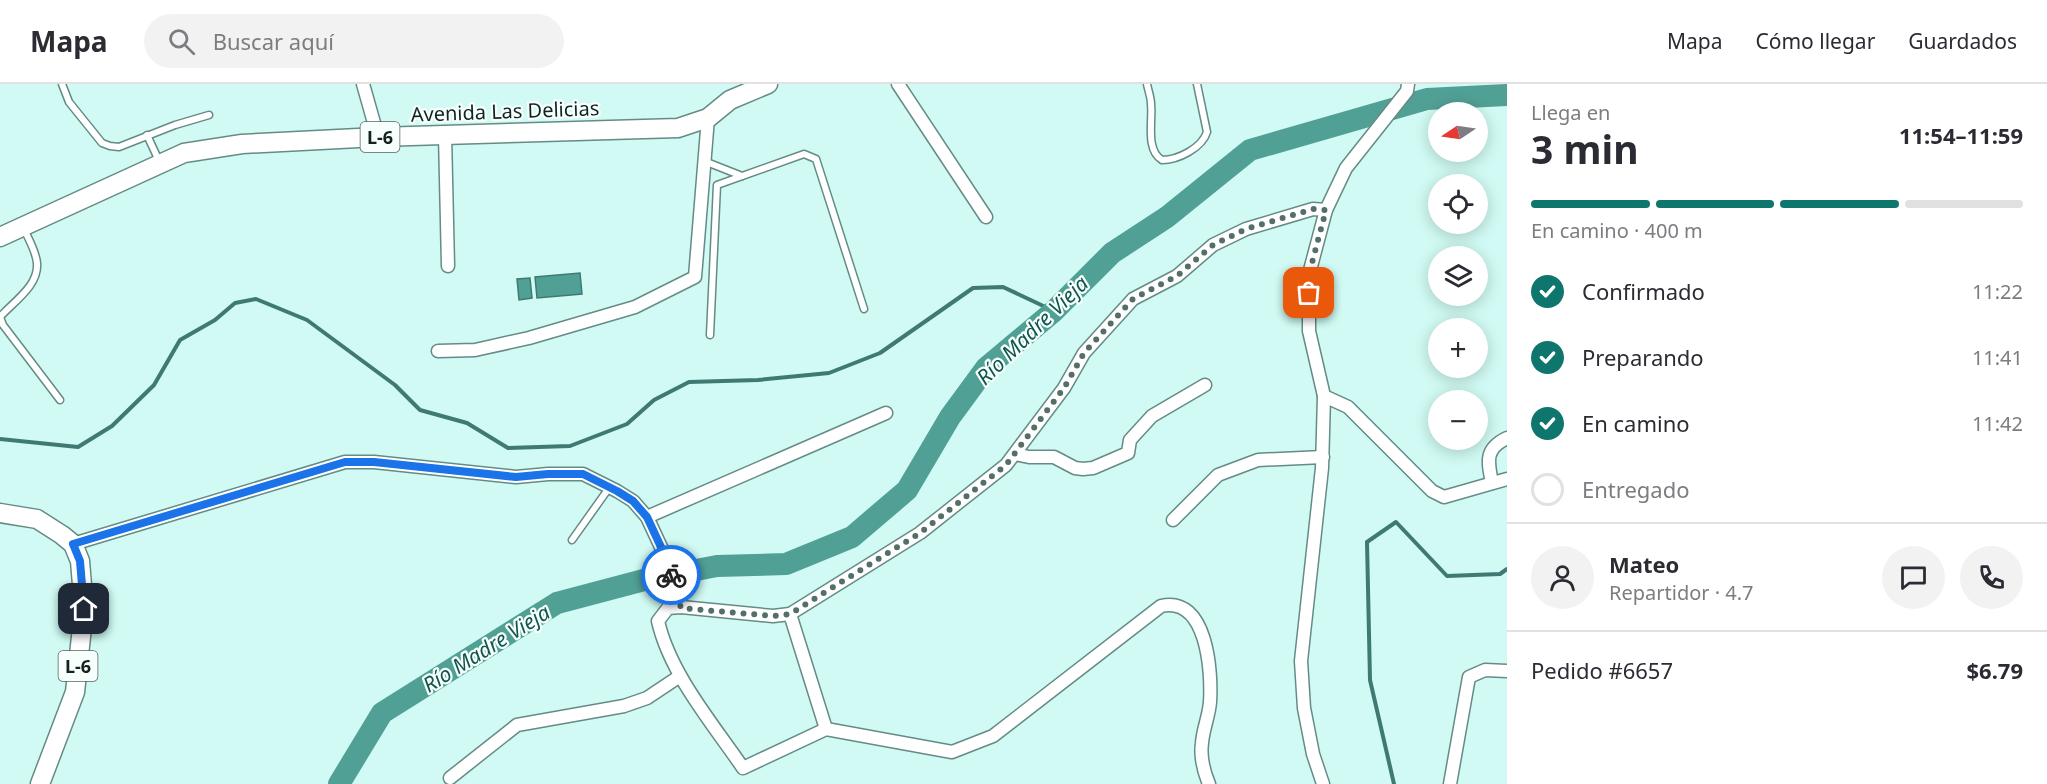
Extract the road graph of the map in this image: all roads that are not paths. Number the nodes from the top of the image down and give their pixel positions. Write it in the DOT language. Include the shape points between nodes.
graph roads {
  1 [pos="62,84"];
  2 [pos="363,84"];
  3 [pos="768,84"];
  4 [pos="898,84"];
  5 [pos="1147,84"];
  6 [pos="1197,84"];
  7 [pos="1408,84"];
  8 [pos="209,115"];
  9 [pos="708,118"];
  10 [pos="147,135"];
  11 [pos="445,135"];
  12 [pos="378,137"];
  13 [pos="704,161"];
  14 [pos="161,163"];
  15 [pos="742,176"];
  16 [pos="1326,210"];
  17 [pos="986,217"];
  18 [pos="23,227"];
  19 [pos="0,237"];
  20 [pos="448,266"];
  21 [pos="864,309"];
  22 [pos="710,335"];
  23 [pos="438,351"];
  24 [pos="1205,385"];
  25 [pos="1324,396"];
  26 [pos="60,400"];
  27 [pos="886,413"];
  28 [pos="1507,438"];
  29 [pos="1015,454"];
  30 [pos="1323,458"];
  31 [pos="1507,479"];
  32 [pos="1492,483"];
  33 [pos="610,487"];
  34 [pos="0,513"];
  35 [pos="647,517"];
  36 [pos="1173,520"];
  37 [pos="572,540"];
  38 [pos="73,544"];
  39 [pos="681,608"];
  40 [pos="790,614"];
  41 [pos="1507,671"];
  42 [pos="680,676"];
  43 [pos="826,729"];
  44 [pos="450,778"];
  45 [pos="40,784"];
  46 [pos="1209,784"];
  47 [pos="1323,784"];
  48 [pos="1450,784"];
  1 -- 10 [label="lane" via="69,102 105,145 119,147"];
  2 -- 12 [label="street"];
  3 -- 9 [label="main road, Avenida Las Delicias / L-6" via="730,100"];
  4 -- 17 [label="street"];
  5 -- 6 [label="lane" via="1152,141 1157,158 1162,160 1185,154 1205,138"];
  7 -- 16 [label="street" via="1407,91 1346,168"];
  8 -- 10 [label="lane"];
  9 -- 11 [label="main road, Avenida Las Delicias / L-6" via="678,128"];
  9 -- 13 [label="street"];
  10 -- 14 [label="lane"];
  11 -- 12 [label="main road, Avenida Las Delicias / L-6"];
  11 -- 20 [label="street"];
  12 -- 14 [label="main road, Avenida Las Delicias / L-6" via="242,144 184,153"];
  13 -- 15 [label="lane"];
  13 -- 23 [label="street" via="695,277 635,307 530,338 475,350"];
  14 -- 18 [label="main road, Avenida Las Delicias / L-6"];
  15 -- 21 [label="lane" via="804,154 816,159"];
  15 -- 22 [label="lane" via="717,185"];
  16 -- 25 [label="street" via="1309,274 1309,331"];
  16 -- 29 [label="street" via="1313,209 1246,229 1213,245 1177,276 1133,299 1084,353 1064,388"];
  18 -- 19 [label="main road, Avenida Las Delicias / L-6"];
  18 -- 26 [label="lane" via="37,263 36,276 0,317"];
  24 -- 29 [label="street" via="1152,416 1130,440 1128,453 1093,468 1075,468 1054,457"];
  25 -- 30 [label="street"];
  25 -- 32 [label="street" via="1348,407 1432,491 1444,497"];
  27 -- 35 [label="street"];
  28 -- 32 [label="street" via="1497,443 1489,457"];
  29 -- 40 [label="street" via="920,533"];
  30 -- 36 [label="street" via="1258,460 1218,475"];
  30 -- 47 [label="street" via="1301,661 1312,754"];
  31 -- 32 [label="street"];
  33 -- 35 [label="street" via="633,501"];
  33 -- 37 [label="lane"];
  33 -- 38 [label="street" via="583,474 516,477 345,462"];
  34 -- 38 [label="main road" via="38,519"];
  35 -- 39 [label="street" via="669,567"];
  38 -- 45 [label="main road, L-6" via="80,561 84,609 75,692"];
  39 -- 40 [label="street"];
  39 -- 42 [label="street" via="668,608 658,621 661,638"];
  40 -- 43 [label="street"];
  41 -- 48 [label="street" via="1485,670 1469,677"];
  42 -- 43 [label="street" via="743,768"];
  42 -- 44 [label="street" via="647,698 624,706 517,724"];
  43 -- 46 [label="street" via="952,752 993,736 1161,606 1172,604 1186,609 1198,624 1208,658 1210,703 1201,744"];
}
